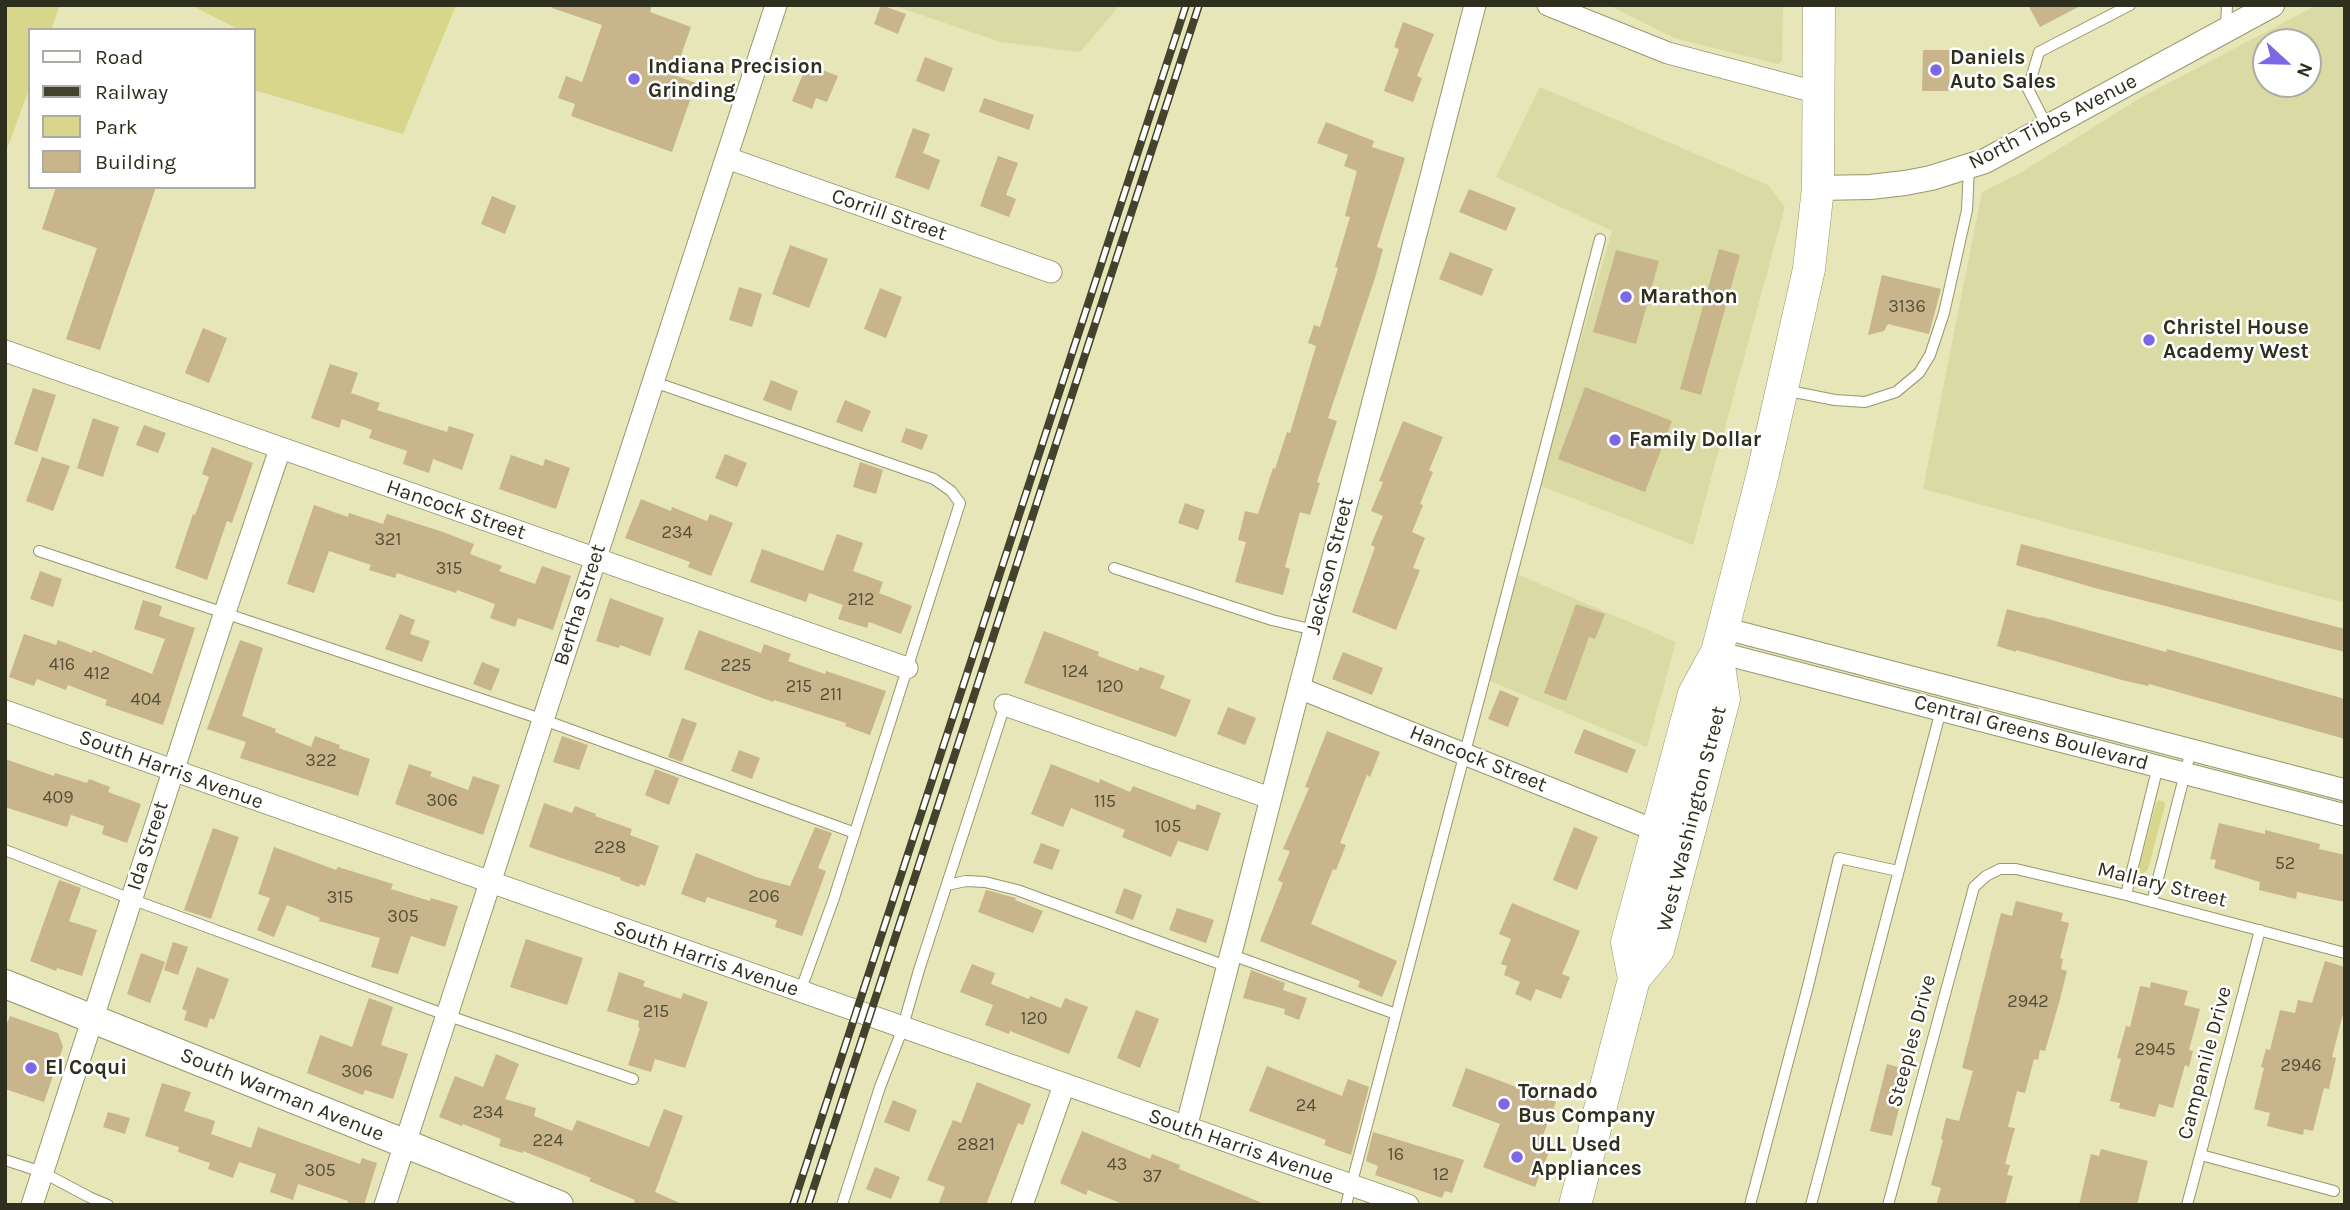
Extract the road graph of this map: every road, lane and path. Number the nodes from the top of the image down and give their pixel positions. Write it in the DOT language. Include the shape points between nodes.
graph roads {
  1 [pos="776,5"];
  2 [pos="1475,5"];
  3 [pos="1548,5"];
  4 [pos="1819,5"];
  5 [pos="2130,5"];
  6 [pos="2227,5"];
  7 [pos="2272,5"];
  8 [pos="2226,30"];
  9 [pos="1819,93"];
  10 [pos="2048,128"];
  11 [pos="727,158"];
  12 [pos="1969,166"];
  13 [pos="1818,188"];
  14 [pos="1600,239"];
  15 [pos="1051,272"];
  16 [pos="5,351"];
  17 [pos="654,382"];
  18 [pos="1782,389"];
  19 [pos="281,449"];
  20 [pos="39,551"];
  21 [pos="595,559"];
  22 [pos="1114,568"];
  23 [pos="224,615"];
  24 [pos="1314,630"];
  25 [pos="1720,640"];
  26 [pos="907,668"];
  27 [pos="1299,688"];
  28 [pos="1005,705"];
  29 [pos="1941,710"];
  30 [pos="5,711"];
  31 [pos="541,719"];
  32 [pos="2164,743"];
  33 [pos="2191,750"];
  34 [pos="1464,754"];
  35 [pos="2158,766"];
  36 [pos="173,771"];
  37 [pos="2185,774"];
  38 [pos="2345,790"];
  39 [pos="1270,798"];
  40 [pos="2345,815"];
  41 [pos="1657,831"];
  42 [pos="855,833"];
  43 [pos="5,850"];
  44 [pos="1898,871"];
  45 [pos="489,883"];
  46 [pos="947,885"];
  47 [pos="1974,887"];
  48 [pos="2126,895"];
  49 [pos="131,899"];
  50 [pos="2152,902"];
  51 [pos="2260,930"];
  52 [pos="2345,953"];
  53 [pos="1228,960"];
  54 [pos="1634,979"];
  55 [pos="5,984"];
  56 [pos="800,992"];
  57 [pos="1396,1013"];
  58 [pos="446,1015"];
  59 [pos="92,1019"];
  60 [pos="902,1028"];
  61 [pos="633,1079"];
  62 [pos="1064,1085"];
  63 [pos="1186,1128"];
  64 [pos="404,1144"];
  65 [pos="2200,1155"];
  66 [pos="5,1160"];
  67 [pos="42,1172"];
  68 [pos="2334,1191"];
  69 [pos="1348,1195"];
  70 [pos="32,1205"];
  71 [pos="108,1205"];
  72 [pos="385,1205"];
  73 [pos="559,1205"];
  74 [pos="842,1205"];
  75 [pos="1022,1205"];
  76 [pos="1408,1205"];
  77 [pos="1575,1205"];
  78 [pos="1750,1205"];
  79 [pos="1811,1205"];
  80 [pos="1888,1205"];
  81 [pos="2187,1205"];
  1 -- 11 [label="street, Bertha Street"];
  2 -- 24 [label="street, Jackson Street"];
  3 -- 9 [label="street" via="1668,53"];
  4 -- 9 [label="main road, West Washington Street"];
  5 -- 10 [label="lane" via="2039,52 2028,89"];
  6 -- 8 [label="lane"];
  7 -- 8 [label="street, North Tibbs Avenue"];
  8 -- 10 [label="street, North Tibbs Avenue"];
  9 -- 13 [label="main road, West Washington Street"];
  10 -- 12 [label="street, North Tibbs Avenue"];
  11 -- 15 [label="street, Corrill Street"];
  11 -- 17 [label="street, Bertha Street"];
  12 -- 13 [label="street, North Tibbs Avenue" via="1905,183"];
  12 -- 18 [label="lane" via="1967,209 1944,313 1919,373 1896,392 1865,402"];
  13 -- 18 [label="main road, West Washington Street" via="1810,269"];
  14 -- 34 [label="lane"];
  16 -- 19 [label="street, Hancock Street"];
  17 -- 21 [label="street, Bertha Street"];
  17 -- 26 [label="lane" via="934,479 951,491 960,503"];
  18 -- 25 [label="main road, West Washington Street"];
  19 -- 21 [label="street, Hancock Street"];
  19 -- 23 [label="street, Ida Street"];
  20 -- 23 [label="lane"];
  21 -- 26 [label="street, Hancock Street"];
  21 -- 31 [label="street, Bertha Street"];
  22 -- 24 [label="lane" via="1272,621"];
  23 -- 31 [label="lane"];
  23 -- 36 [label="street, Ida Street"];
  24 -- 27 [label="street, Jackson Street"];
  25 -- 29 [label="street, Central Greens Boulevard"];
  25 -- 32 [label="street, Central Greens Boulevard"];
  25 -- 41 [label="main road, West Washington Street" via="1694,694"];
  25 -- 54 [label="main road, West Washington Street" via="1724,699 1658,950"];
  26 -- 42 [label="lane"];
  27 -- 34 [label="street, Hancock Street"];
  27 -- 39 [label="street, Jackson Street"];
  28 -- 39 [label="street"];
  28 -- 46 [label="lane"];
  29 -- 35 [label="street, Central Greens Boulevard"];
  29 -- 44 [label="lane"];
  30 -- 36 [label="street, South Harris Avenue"];
  31 -- 42 [label="lane"];
  31 -- 45 [label="street, Bertha Street"];
  32 -- 33 [label="street, Central Greens Boulevard"];
  32 -- 35 [label="lane"];
  33 -- 37 [label="lane"];
  33 -- 38 [label="street, Central Greens Boulevard"];
  34 -- 41 [label="street, Hancock Street"];
  34 -- 57 [label="lane"];
  35 -- 37 [label="street, Central Greens Boulevard"];
  35 -- 48 [label="lane"];
  36 -- 45 [label="street, South Harris Avenue"];
  36 -- 49 [label="street, Ida Street"];
  37 -- 40 [label="street, Central Greens Boulevard"];
  37 -- 50 [label="lane"];
  39 -- 53 [label="street, Jackson Street"];
  41 -- 54 [label="main road, West Washington Street" via="1628,942"];
  42 -- 56 [label="lane"];
  43 -- 49 [label="lane"];
  44 -- 78 [label="lane" via="1839,858"];
  44 -- 79 [label="lane"];
  45 -- 56 [label="street, South Harris Avenue"];
  45 -- 58 [label="street, Bertha Street"];
  46 -- 53 [label="lane" via="985,882 1017,890"];
  46 -- 60 [label="lane"];
  47 -- 48 [label="lane, Mallary Street" via="2000,869 2016,869"];
  47 -- 80 [label="lane, Steeples Drive"];
  48 -- 50 [label="lane, Mallary Street"];
  49 -- 58 [label="lane"];
  49 -- 59 [label="street, Ida Street"];
  50 -- 51 [label="lane, Mallary Street"];
  51 -- 52 [label="lane, Mallary Street"];
  51 -- 65 [label="lane, Campanile Drive"];
  53 -- 57 [label="lane"];
  53 -- 63 [label="street, Jackson Street"];
  54 -- 77 [label="main road, West Washington Street"];
  55 -- 59 [label="main road, South Warman Avenue"];
  56 -- 60 [label="street, South Harris Avenue"];
  57 -- 69 [label="lane"];
  58 -- 61 [label="lane"];
  58 -- 64 [label="street, Bertha Street"];
  59 -- 64 [label="main road, South Warman Avenue"];
  59 -- 67 [label="street, Ida Street"];
  60 -- 62 [label="street, South Harris Avenue"];
  60 -- 74 [label="lane"];
  62 -- 63 [label="street, South Harris Avenue"];
  62 -- 75 [label="street"];
  63 -- 69 [label="street, South Harris Avenue"];
  64 -- 72 [label="street, Bertha Street"];
  64 -- 73 [label="main road, South Warman Avenue"];
  65 -- 68 [label="lane"];
  65 -- 81 [label="lane, Campanile Drive"];
  66 -- 67 [label="lane"];
  67 -- 70 [label="street, Ida Street"];
  67 -- 71 [label="lane"];
  69 -- 76 [label="street, South Harris Avenue"];
}
